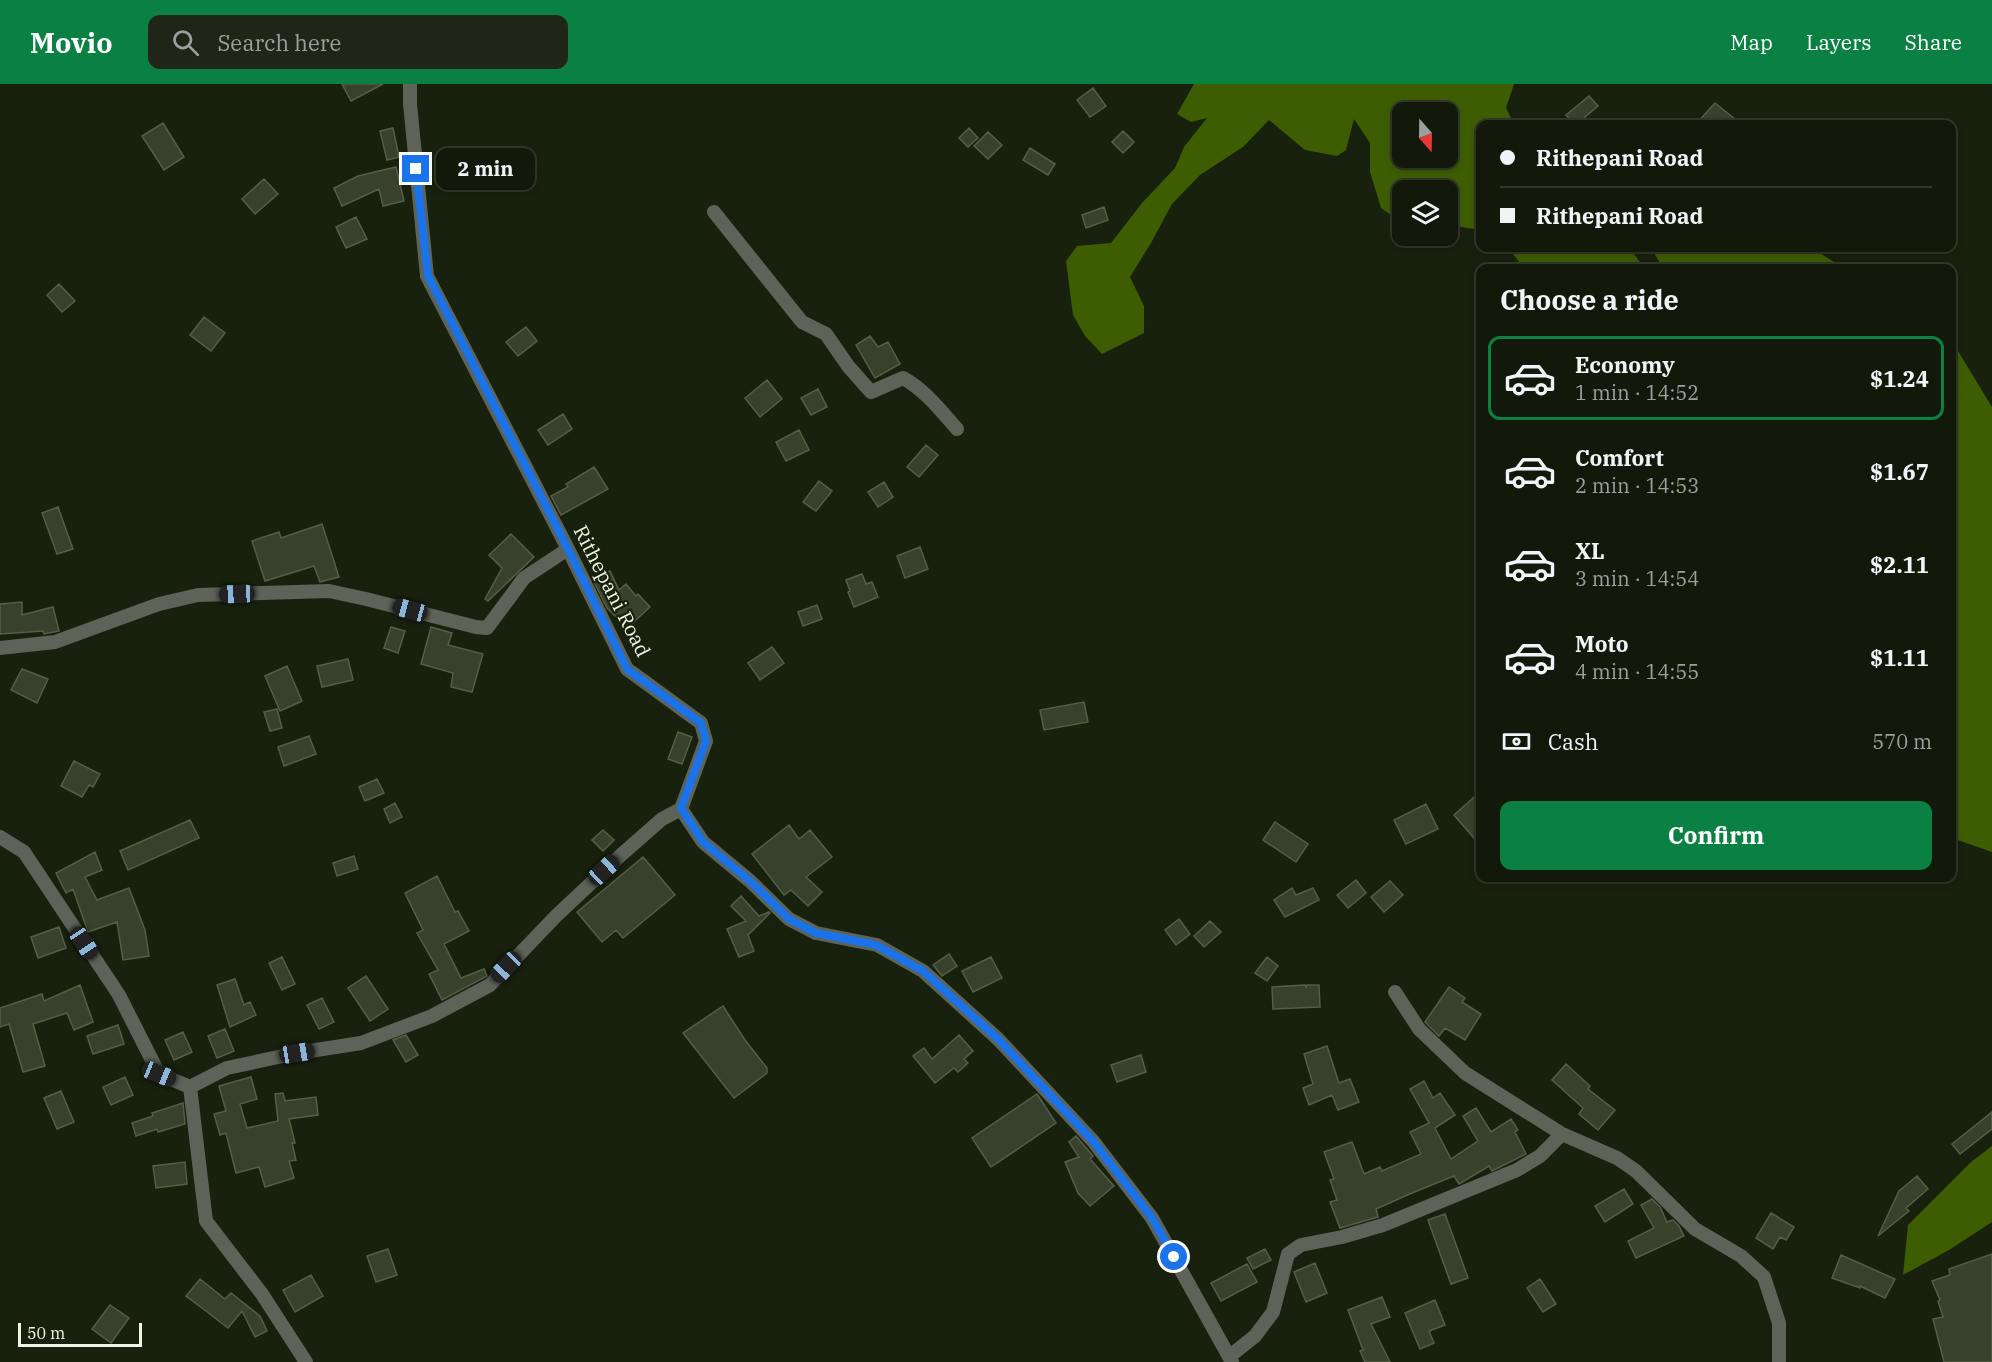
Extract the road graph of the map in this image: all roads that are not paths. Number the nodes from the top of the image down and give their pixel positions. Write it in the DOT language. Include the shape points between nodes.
graph roads {
  1 [pos="410,84"];
  2 [pos="714,212"];
  3 [pos="957,429"];
  4 [pos="568,549"];
  5 [pos="0,648"];
  6 [pos="681,808"];
  7 [pos="0,837"];
  8 [pos="1395,992"];
  9 [pos="190,1087"];
  10 [pos="1562,1134"];
  11 [pos="1231,1359"];
  12 [pos="306,1362"];
  13 [pos="1779,1362"];
  1 -- 4 [label="street, Rithepani Road" via="428,276"];
  2 -- 3 [label="street" via="802,322 826,334 871,392 903,378 912,382"];
  4 -- 5 [label="street" via="524,578 487,628 328,591 198,595 159,604 55,642"];
  4 -- 6 [label="street, Rithepani Road" via="627,669 701,723 706,741"];
  6 -- 9 [label="street" via="662,819 621,855 490,985 432,1016 361,1043 227,1068"];
  6 -- 11 [label="street" via="703,842 789,919 816,933 876,945 923,971 998,1039 1093,1141 1152,1218"];
  7 -- 9 [label="street" via="24,852 119,995 159,1074"];
  8 -- 10 [label="street" via="1419,1029 1465,1073"];
  9 -- 12 [label="street" via="206,1221 262,1294"];
  10 -- 11 [label="street" via="1540,1156 1517,1170 1383,1225 1301,1245 1288,1254 1273,1312"];
  10 -- 13 [label="street" via="1617,1158 1636,1171 1695,1229 1742,1256 1764,1277 1779,1323"];
}
